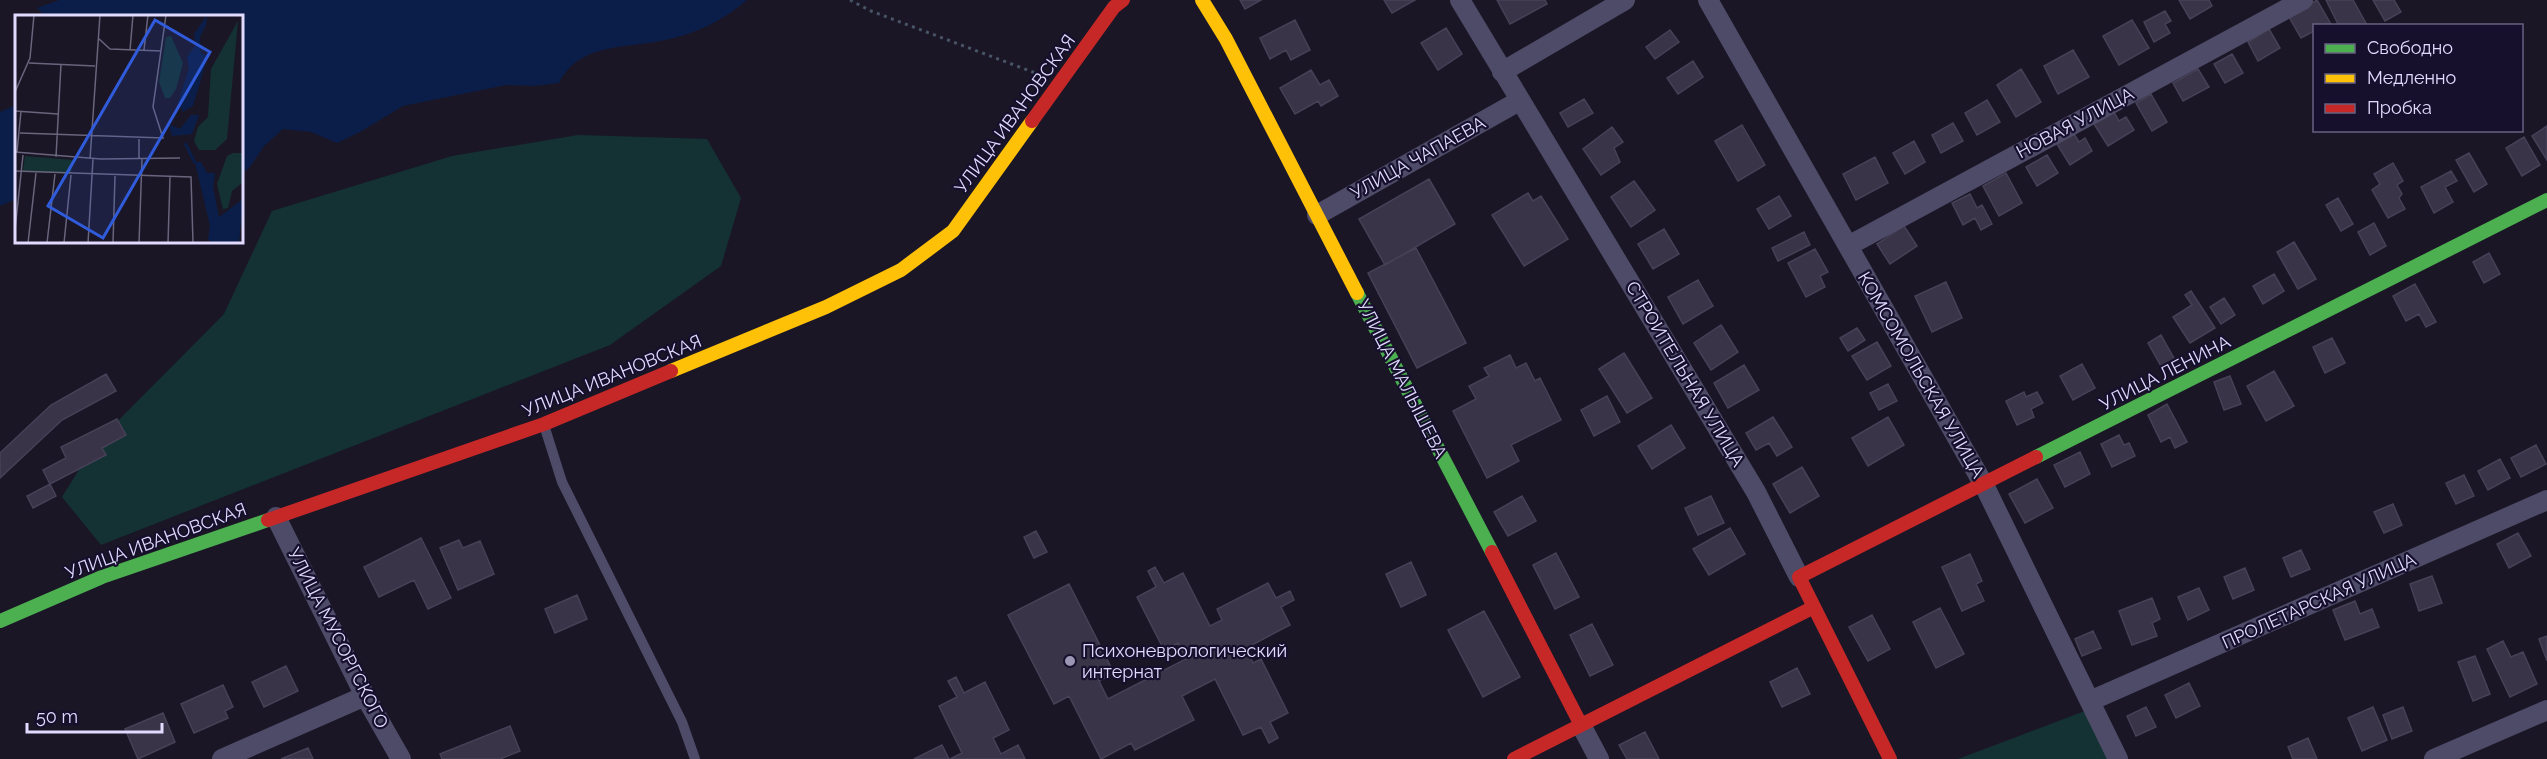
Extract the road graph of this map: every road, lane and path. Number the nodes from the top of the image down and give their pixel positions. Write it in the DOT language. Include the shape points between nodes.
graph roads {
  1 [pos="850,0"];
  2 [pos="1123,0"];
  3 [pos="1202,0"];
  4 [pos="1460,0"];
  5 [pos="1625,0"];
  6 [pos="1708,0"];
  7 [pos="2303,0"];
  8 [pos="1502,72"];
  9 [pos="1061,82"];
  10 [pos="1519,101"];
  11 [pos="2547,200"];
  12 [pos="1317,215"];
  13 [pos="1848,246"];
  14 [pos="544,424"];
  15 [pos="1984,485"];
  16 [pos="2547,500"];
  17 [pos="276,517"];
  18 [pos="1799,578"];
  19 [pos="1814,607"];
  20 [pos="0,621"];
  21 [pos="365,696"];
  22 [pos="2090,701"];
  23 [pos="2547,710"];
  24 [pos="1581,725"];
  25 [pos="222,759"];
  26 [pos="401,759"];
  27 [pos="695,759"];
  28 [pos="1514,759"];
  29 [pos="1599,759"];
  30 [pos="1890,759"];
  31 [pos="2118,759"];
  32 [pos="2434,759"];
  1 -- 9 [label="path"];
  2 -- 9 [label="street, УЛИЦА ИВАНОВСКАЯ"];
  3 -- 12 [label="street, УЛИЦА МАЛЫШЕВА"];
  4 -- 8 [label="street, СТРОИТЕЛЬНАЯ УЛИЦА"];
  5 -- 8 [label="street"];
  6 -- 13 [label="street, КОМСОМОЛЬСКАЯ УЛИЦА"];
  7 -- 13 [label="street, НОВАЯ УЛИЦА"];
  8 -- 10 [label="street, СТРОИТЕЛЬНАЯ УЛИЦА"];
  9 -- 14 [label="street, УЛИЦА ИВАНОВСКАЯ" via="953,231 902,270 826,307"];
  10 -- 12 [label="street, УЛИЦА ЧАПАЕВА"];
  10 -- 18 [label="street, СТРОИТЕЛЬНАЯ УЛИЦА" via="1756,492"];
  11 -- 15 [label="street, УЛИЦА ЛЕНИНА"];
  12 -- 24 [label="street, УЛИЦА МАЛЫШЕВА"];
  13 -- 15 [label="street, КОМСОМОЛЬСКАЯ УЛИЦА"];
  14 -- 17 [label="street, УЛИЦА ИВАНОВСКАЯ"];
  14 -- 27 [label="lane" via="562,482 681,722"];
  15 -- 18 [label="street, УЛИЦА ЛЕНИНА"];
  15 -- 22 [label="street, КОМСОМОЛЬСКАЯ УЛИЦА"];
  16 -- 22 [label="street, ПРОЛЕТАРСКАЯ УЛИЦА"];
  17 -- 20 [label="street, УЛИЦА ИВАНОВСКАЯ" via="102,577"];
  17 -- 21 [label="street, УЛИЦА МУСОРГСКОГО"];
  18 -- 19 [label="street, СТРОИТЕЛЬНАЯ УЛИЦА"];
  19 -- 24 [label="street"];
  19 -- 30 [label="street, СТРОИТЕЛЬНАЯ УЛИЦА"];
  21 -- 25 [label="street"];
  21 -- 26 [label="street, УЛИЦА МУСОРГСКОГО"];
  22 -- 31 [label="street, КОМСОМОЛЬСКАЯ УЛИЦА"];
  23 -- 32 [label="street"];
  24 -- 28 [label="street"];
  24 -- 29 [label="street, УЛИЦА МАЛЫШЕВА"];
}
